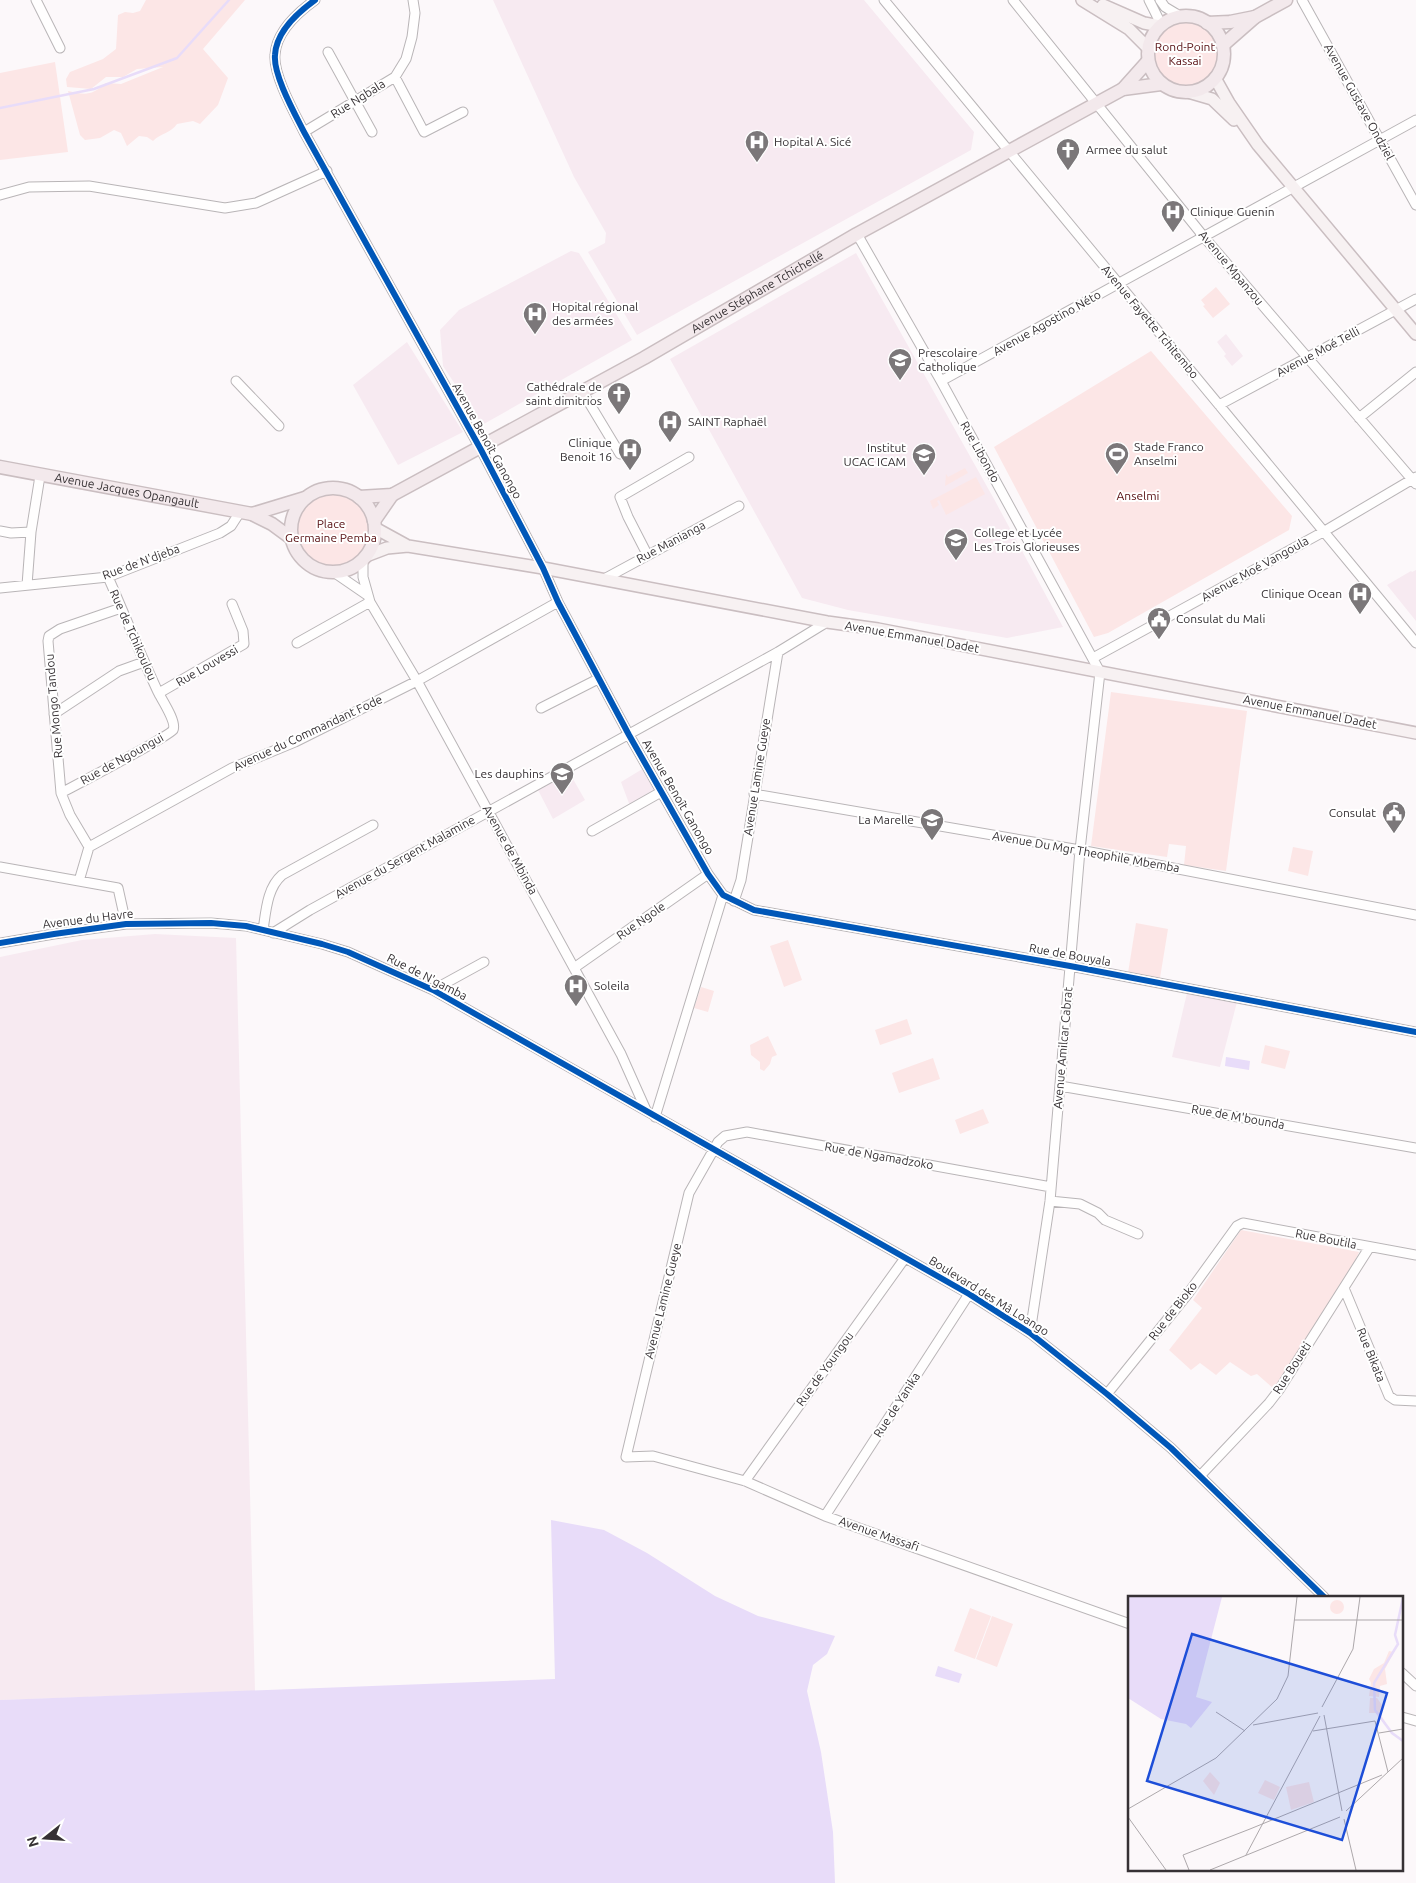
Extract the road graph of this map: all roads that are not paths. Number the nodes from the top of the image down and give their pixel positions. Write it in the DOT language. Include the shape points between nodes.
graph roads {
  1 [pos="36,0"];
  2 [pos="305,0"];
  3 [pos="315,0"];
  4 [pos="413,0"];
  5 [pos="884,0"];
  6 [pos="1013,0"];
  7 [pos="1082,0"];
  8 [pos="1094,0"];
  9 [pos="1149,0"];
  10 [pos="1160,0"];
  11 [pos="1286,0"];
  12 [pos="1302,0"];
  13 [pos="1180,16"];
  14 [pos="1255,17"];
  15 [pos="1207,23"];
  16 [pos="1161,25"];
  17 [pos="280,36"];
  18 [pos="1223,45"];
  19 [pos="60,48"];
  20 [pos="328,52"];
  21 [pos="1148,54"];
  22 [pos="395,77"];
  23 [pos="1215,78"];
  24 [pos="1161,84"];
  25 [pos="1123,90"];
  26 [pos="1188,92"];
  27 [pos="356,101"];
  28 [pos="1097,104"];
  29 [pos="463,112"];
  30 [pos="1416,120"];
  31 [pos="304,132"];
  32 [pos="372,132"];
  33 [pos="1380,140"];
  34 [pos="1258,145"];
  35 [pos="1008,152"];
  36 [pos="327,171"];
  37 [pos="1293,188"];
  38 [pos="0,195"];
  39 [pos="1416,205"];
  40 [pos="857,234"];
  41 [pos="1204,236"];
  42 [pos="1119,284"];
  43 [pos="1416,299"];
  44 [pos="1396,310"];
  45 [pos="1416,334"];
  46 [pos="1307,358"];
  47 [pos="1416,372"];
  48 [pos="236,381"];
  49 [pos="941,381"];
  50 [pos="582,391"];
  51 [pos="1219,405"];
  52 [pos="1360,418"];
  53 [pos="278,426"];
  54 [pos="480,448"];
  55 [pos="620,454"];
  56 [pos="689,456"];
  57 [pos="0,467"];
  58 [pos="40,476"];
  59 [pos="1415,480"];
  60 [pos="392,495"];
  61 [pos="359,497"];
  62 [pos="306,498"];
  63 [pos="739,506"];
  64 [pos="246,513"];
  65 [pos="374,525"];
  66 [pos="0,531"];
  67 [pos="31,532"];
  68 [pos="1323,532"];
  69 [pos="291,538"];
  70 [pos="408,546"];
  71 [pos="647,554"];
  72 [pos="365,558"];
  73 [pos="542,568"];
  74 [pos="335,573"];
  75 [pos="108,577"];
  76 [pos="604,580"];
  77 [pos="26,585"];
  78 [pos="0,588"];
  79 [pos="368,598"];
  80 [pos="558,602"];
  81 [pos="232,604"];
  82 [pos="121,608"];
  83 [pos="827,622"];
  84 [pos="297,643"];
  85 [pos="1416,643"];
  86 [pos="778,652"];
  87 [pos="1093,658"];
  88 [pos="144,662"];
  89 [pos="1100,672"];
  90 [pos="598,678"];
  91 [pos="417,681"];
  92 [pos="159,693"];
  93 [pos="541,708"];
  94 [pos="54,714"];
  95 [pos="1416,733"];
  96 [pos="629,734"];
  97 [pos="662,792"];
  98 [pos="60,793"];
  99 [pos="754,794"];
  100 [pos="488,811"];
  101 [pos="372,825"];
  102 [pos="592,831"];
  103 [pos="89,847"];
  104 [pos="1080,850"];
  105 [pos="0,867"];
  106 [pos="708,874"];
  107 [pos="79,881"];
  108 [pos="723,894"];
  109 [pos="734,901"];
  110 [pos="1416,915"];
  111 [pos="126,924"];
  112 [pos="178,924"];
  113 [pos="263,930"];
  114 [pos="273,933"];
  115 [pos="0,943"];
  116 [pos="484,962"];
  117 [pos="1070,966"];
  118 [pos="574,968"];
  119 [pos="433,990"];
  120 [pos="1416,1032"];
  121 [pos="1060,1086"];
  122 [pos="646,1110"];
  123 [pos="655,1117"];
  124 [pos="1416,1148"];
  125 [pos="712,1149"];
  126 [pos="1051,1187"];
  127 [pos="1050,1201"];
  128 [pos="1236,1226"];
  129 [pos="1138,1234"];
  130 [pos="1369,1248"];
  131 [pos="1416,1255"];
  132 [pos="905,1258"];
  133 [pos="1344,1288"];
  134 [pos="969,1294"];
  135 [pos="1030,1333"];
  136 [pos="1107,1394"];
  137 [pos="1416,1401"];
  138 [pos="626,1457"];
  139 [pos="1200,1476"];
  140 [pos="746,1481"];
  141 [pos="825,1516"];
  142 [pos="1323,1596"];
  143 [pos="1128,1623"];
  144 [pos="1404,1675"];
  145 [pos="1416,1686"];
  1 -- 19 [label="street"];
  2 -- 17 [label="street" via="285,21"];
  3 -- 17 [label="street, Avenue Benoît Ganongo" via="294,16"];
  4 -- 22 [label="street, Rue Ngbala" via="412,37 406,59"];
  5 -- 35 [label="street, Avenue Fayette Tchitembo"];
  6 -- 28 [label="street, Avenue Mpanzou"];
  7 -- 21 [label="main road" via="1128,29"];
  8 -- 16 [label="main road" via="1129,18"];
  9 -- 16 [label="street"];
  10 -- 13 [label="street"];
  11 -- 14 [label="highway"];
  12 -- 33 [label="street, Avenue Gustave Ondziel"];
  13 -- 15 [label="highway" via="1190,16"];
  13 -- 16 [label="highway"];
  14 -- 15 [label="highway"];
  14 -- 18 [label="highway"];
  15 -- 18 [label="highway"];
  16 -- 21 [label="highway" via="1152,36"];
  17 -- 31 [label="street, Avenue Benoît Ganongo" via="274,56 277,68"];
  18 -- 23 [label="highway" via="1223,63"];
  20 -- 27 [label="street"];
  21 -- 24 [label="highway" via="1155,77"];
  21 -- 25 [label="highway, Avenue Stéphane Tchichellé"];
  22 -- 27 [label="street, Rue Ngbala"];
  22 -- 29 [label="street" via="424,132"];
  23 -- 26 [label="highway" via="1208,85"];
  23 -- 34 [label="main road"];
  24 -- 25 [label="highway, Avenue Stéphane Tchichellé"];
  24 -- 26 [label="highway" via="1169,89"];
  25 -- 28 [label="highway, Avenue Stéphane Tchichellé"];
  26 -- 34 [label="main road" via="1212,99"];
  27 -- 31 [label="street, Rue Ngbala"];
  27 -- 32 [label="street"];
  28 -- 35 [label="highway, Avenue Stéphane Tchichellé"];
  28 -- 41 [label="street, Avenue Mpanzou"];
  30 -- 33 [label="street, Avenue Agostino Néto"];
  31 -- 36 [label="street, Avenue Benoît Ganongo"];
  33 -- 37 [label="street, Avenue Agostino Néto"];
  33 -- 39 [label="street, Avenue Gustave Ondziel"];
  34 -- 37 [label="main road"];
  35 -- 40 [label="highway, Avenue Stéphane Tchichellé"];
  35 -- 42 [label="street, Avenue Fayette Tchitembo"];
  36 -- 38 [label="street" via="256,203 226,208 89,186 28,187"];
  36 -- 54 [label="street, Avenue Benoît Ganongo"];
  37 -- 41 [label="street, Avenue Agostino Néto"];
  37 -- 44 [label="main road"];
  40 -- 49 [label="street, Rue Libondo"];
  40 -- 50 [label="highway, Avenue Stéphane Tchichellé"];
  41 -- 42 [label="street, Avenue Agostino Néto"];
  41 -- 46 [label="street, Avenue Mpanzou"];
  42 -- 49 [label="street, Avenue Agostino Néto"];
  42 -- 51 [label="street, Avenue Fayette Tchitembo"];
  43 -- 44 [label="street, Avenue Moé Telli"];
  44 -- 45 [label="main road"];
  44 -- 46 [label="street, Avenue Moé Telli"];
  46 -- 51 [label="street, Avenue Moé Telli"];
  46 -- 52 [label="street, Avenue Mpanzou"];
  47 -- 52 [label="street"];
  48 -- 53 [label="street"];
  49 -- 87 [label="street, Rue Libondo"];
  50 -- 54 [label="highway, Avenue Stéphane Tchichellé"];
  50 -- 55 [label="street"];
  51 -- 68 [label="street, Avenue Fayette Tchitembo"];
  52 -- 59 [label="street, Avenue Mpanzou"];
  54 -- 60 [label="highway, Avenue Stéphane Tchichellé"];
  54 -- 73 [label="street, Avenue Benoît Ganongo"];
  56 -- 71 [label="street" via="620,497"];
  57 -- 58 [label="highway, Avenue Jacques Opangault"];
  58 -- 64 [label="highway, Avenue Jacques Opangault"];
  58 -- 67 [label="street"];
  59 -- 68 [label="street, Avenue Moé Vangoula"];
  60 -- 61 [label="highway, Avenue Stéphane Tchichellé"];
  60 -- 65 [label="highway, Avenue Stéphane Tchichellé"];
  61 -- 62 [label="highway" via="346,490 332,488 318,490"];
  61 -- 65 [label="highway" via="368,508"];
  62 -- 64 [label="highway"];
  62 -- 69 [label="highway" via="296,509 291,523"];
  63 -- 71 [label="street, Rue Manianga"];
  64 -- 69 [label="highway" via="272,524"];
  64 -- 75 [label="street, Rue de N'djeba" via="220,533"];
  65 -- 70 [label="main road, Avenue Emmanuel Dadet"];
  65 -- 72 [label="highway" via="371,547"];
  66 -- 67 [label="street"];
  67 -- 77 [label="street"];
  68 -- 85 [label="street, Avenue Fayette Tchitembo"];
  68 -- 87 [label="street, Avenue Moé Vangoula"];
  69 -- 74 [label="highway" via="296,552 307,564 320,571"];
  70 -- 72 [label="main road, Avenue Emmanuel Dadet" via="388,548"];
  70 -- 73 [label="main road, Avenue Emmanuel Dadet"];
  71 -- 76 [label="street, Rue Manianga"];
  72 -- 74 [label="highway" via="345,571"];
  72 -- 79 [label="street, Avenue de Mbinda"];
  73 -- 76 [label="main road, Avenue Emmanuel Dadet"];
  73 -- 80 [label="street, Avenue Benoît Ganongo"];
  74 -- 79 [label="street, Avenue de Mbinda"];
  75 -- 77 [label="street, Rue de N'djeba"];
  75 -- 82 [label="street, Rue de Tchikoulou"];
  76 -- 83 [label="main road, Avenue Emmanuel Dadet"];
  77 -- 78 [label="street, Rue de N'djeba"];
  79 -- 84 [label="street"];
  79 -- 91 [label="street, Avenue de Mbinda"];
  80 -- 90 [label="street, Avenue Benoît Ganongo"];
  80 -- 91 [label="street, Avenue du Commandant Fode"];
  81 -- 92 [label="street, Rue Louvessi" via="244,644"];
  82 -- 88 [label="street, Rue de Tchikoulou"];
  82 -- 94 [label="street, Rue Mongo Tandou" via="60,629 49,636"];
  83 -- 86 [label="street, Avenue du Sergent Malamine"];
  83 -- 89 [label="main road, Avenue Emmanuel Dadet"];
  86 -- 96 [label="street, Avenue du Sergent Malamine"];
  86 -- 99 [label="street, Avenue Lamine Gueye"];
  87 -- 89 [label="street, Rue Libondo"];
  88 -- 92 [label="street, Rue de Tchikoulou"];
  88 -- 94 [label="street" via="118,671"];
  89 -- 95 [label="main road, Avenue Emmanuel Dadet"];
  89 -- 104 [label="street, Avenue Amilcar Cabrat"];
  90 -- 93 [label="street"];
  90 -- 96 [label="street, Avenue Benoît Ganongo"];
  91 -- 100 [label="street, Avenue de Mbinda"];
  91 -- 103 [label="street, Avenue du Commandant Fode" via="295,742 232,768"];
  92 -- 98 [label="street, Rue de Ngoungui" via="174,723 172,731"];
  94 -- 98 [label="street, Rue Mongo Tandou"];
  96 -- 97 [label="street, Avenue Benoît Ganongo"];
  96 -- 100 [label="street, Avenue du Sergent Malamine"];
  97 -- 102 [label="street"];
  97 -- 106 [label="street, Avenue Benoît Ganongo"];
  98 -- 103 [label="street, Rue Mongo Tandou"];
  99 -- 104 [label="street, Avenue Du Mgr Theophile Mbemba"];
  99 -- 109 [label="street, Avenue Lamine Gueye"];
  100 -- 114 [label="street, Avenue du Sergent Malamine"];
  100 -- 118 [label="street, Avenue de Mbinda"];
  101 -- 113 [label="street" via="282,875 268,900"];
  103 -- 107 [label="street"];
  104 -- 110 [label="street, Avenue Du Mgr Theophile Mbemba"];
  104 -- 117 [label="street, Avenue Amilcar Cabrat"];
  105 -- 107 [label="street"];
  106 -- 108 [label="street, Avenue Benoît Ganongo"];
  106 -- 118 [label="street, Rue Ngole"];
  107 -- 111 [label="street" via="118,888"];
  108 -- 109 [label="street, Rue de Bouyala"];
  108 -- 123 [label="street"];
  109 -- 117 [label="street, Rue de Bouyala" via="754,910"];
  111 -- 112 [label="street, Avenue du Havre"];
  111 -- 115 [label="street, Avenue du Havre"];
  112 -- 113 [label="street, Rue de N'gamba" via="211,923"];
  113 -- 114 [label="street, Rue de N'gamba"];
  114 -- 119 [label="street, Rue de N'gamba" via="348,952"];
  116 -- 119 [label="street"];
  117 -- 120 [label="street, Rue de Bouyala"];
  117 -- 121 [label="street, Avenue Amilcar Cabrat"];
  118 -- 122 [label="street, Avenue de Mbinda" via="621,1054"];
  119 -- 122 [label="street, Rue de N'gamba"];
  121 -- 124 [label="street, Rue de M'bounda"];
  121 -- 126 [label="street, Avenue Amilcar Cabrat"];
  122 -- 123 [label="street, Boulevard des Mâ Loango"];
  123 -- 125 [label="street, Boulevard des Mâ Loango"];
  125 -- 126 [label="street, Rue de Ngamadzoko" via="725,1136 747,1132"];
  125 -- 132 [label="street, Boulevard des Mâ Loango"];
  125 -- 138 [label="street, Avenue Lamine Gueye" via="690,1193"];
  126 -- 127 [label="street, Avenue Amilcar Cabrat"];
  127 -- 129 [label="street" via="1080,1204 1098,1212 1105,1220"];
  127 -- 135 [label="street, Avenue Amilcar Cabrat"];
  128 -- 130 [label="street, Rue Boutila" via="1242,1223"];
  128 -- 136 [label="street, Rue de Bioko" via="1187,1295"];
  130 -- 131 [label="street, Rue Boutila"];
  130 -- 133 [label="street, Rue Boueti"];
  132 -- 134 [label="street, Boulevard des Mâ Loango"];
  132 -- 140 [label="street, Rue de Youngou"];
  133 -- 137 [label="street, Rue Bikata" via="1389,1396 1395,1400"];
  133 -- 139 [label="street, Rue Boueti" via="1268,1403"];
  134 -- 135 [label="street, Boulevard des Mâ Loango"];
  134 -- 141 [label="street, Rue de Yanika"];
  135 -- 136 [label="street, Boulevard des Mâ Loango"];
  136 -- 139 [label="street, Boulevard des Mâ Loango"];
  138 -- 140 [label="street, Avenue Massafi" via="653,1456"];
  139 -- 142 [label="street, Boulevard des Mâ Loango"];
  140 -- 141 [label="street, Avenue Massafi"];
  141 -- 143 [label="street, Avenue Massafi"];
  144 -- 145 [label="street"];
}
